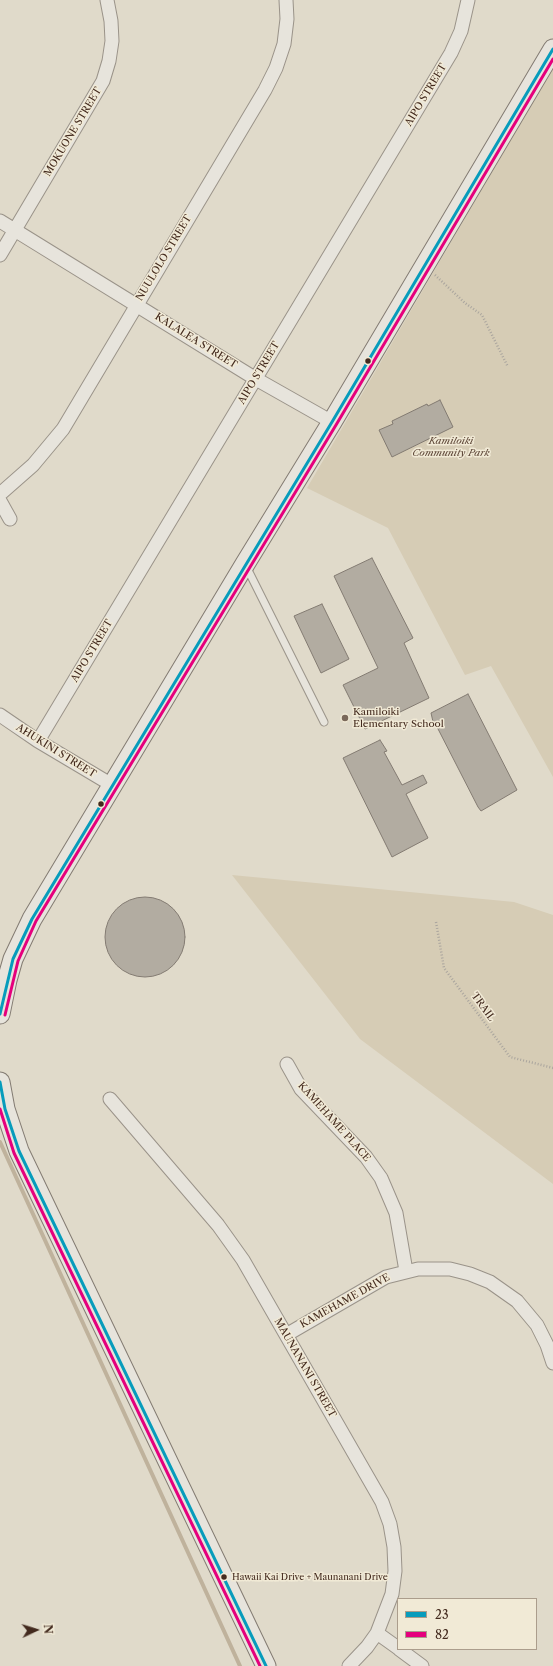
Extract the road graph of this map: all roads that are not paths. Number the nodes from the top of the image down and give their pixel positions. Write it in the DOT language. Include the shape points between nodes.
graph roads {
  1 [pos="107,0"];
  2 [pos="286,0"];
  3 [pos="468,0"];
  4 [pos="553,49"];
  5 [pos="0,221"];
  6 [pos="15,230"];
  7 [pos="0,254"];
  8 [pos="137,304"];
  9 [pos="256,379"];
  10 [pos="332,422"];
  11 [pos="0,494"];
  12 [pos="0,501"];
  13 [pos="10,519"];
  14 [pos="245,564"];
  15 [pos="0,715"];
  16 [pos="324,722"];
  17 [pos="38,741"];
  18 [pos="112,786"];
  19 [pos="0,1014"];
  20 [pos="287,1064"];
  21 [pos="0,1082"];
  22 [pos="110,1099"];
  23 [pos="406,1271"];
  24 [pos="286,1335"];
  25 [pos="553,1363"];
  26 [pos="377,1633"];
  27 [pos="397,1648"];
  28 [pos="399,1650"];
  29 [pos="266,1666"];
  30 [pos="349,1666"];
  31 [pos="422,1666"];
  1 -- 6 [label="street, MOKUONE STREET" via="112,41 103,80"];
  2 -- 8 [label="street, NUULOLO STREET" via="284,44 271,80"];
  3 -- 9 [label="street, AIPO STREET" via="461,30 451,53"];
  4 -- 10 [label="main road"];
  5 -- 6 [label="street, KALALEA STREET"];
  6 -- 7 [label="street, MOKUONE STREET"];
  6 -- 8 [label="street, KALALEA STREET"];
  8 -- 9 [label="street, KALALEA STREET"];
  8 -- 11 [label="street, NUULOLO STREET" via="63,428 33,465"];
  9 -- 10 [label="street, KALALEA STREET"];
  9 -- 17 [label="street, AIPO STREET"];
  10 -- 14 [label="main road"];
  12 -- 13 [label="street"];
  14 -- 16 [label="lane"];
  14 -- 18 [label="main road"];
  15 -- 17 [label="street, AHUKINI STREET"];
  17 -- 18 [label="street, AHUKINI STREET"];
  18 -- 19 [label="main road" via="21,939 7,980"];
  20 -- 23 [label="street, KAMEHAME PLACE" via="301,1089 366,1157 381,1178 396,1213"];
  21 -- 29 [label="main road" via="5,1109 19,1151"];
  22 -- 24 [label="street, MAUNANANI STREET" via="231,1242"];
  23 -- 24 [label="street, KAMEHAME DRIVE" via="377,1282"];
  23 -- 25 [label="street, KAMEHAME DRIVE" via="428,1268 455,1270 481,1278 500,1288 517,1301 531,1317 543,1335"];
  24 -- 26 [label="street, MAUNANANI STREET" via="382,1502 390,1524 395,1559 394,1582"];
  26 -- 27 [label="street"];
  26 -- 30 [label="street, MAUNANANI STREET"];
  28 -- 31 [label="street"];
}
